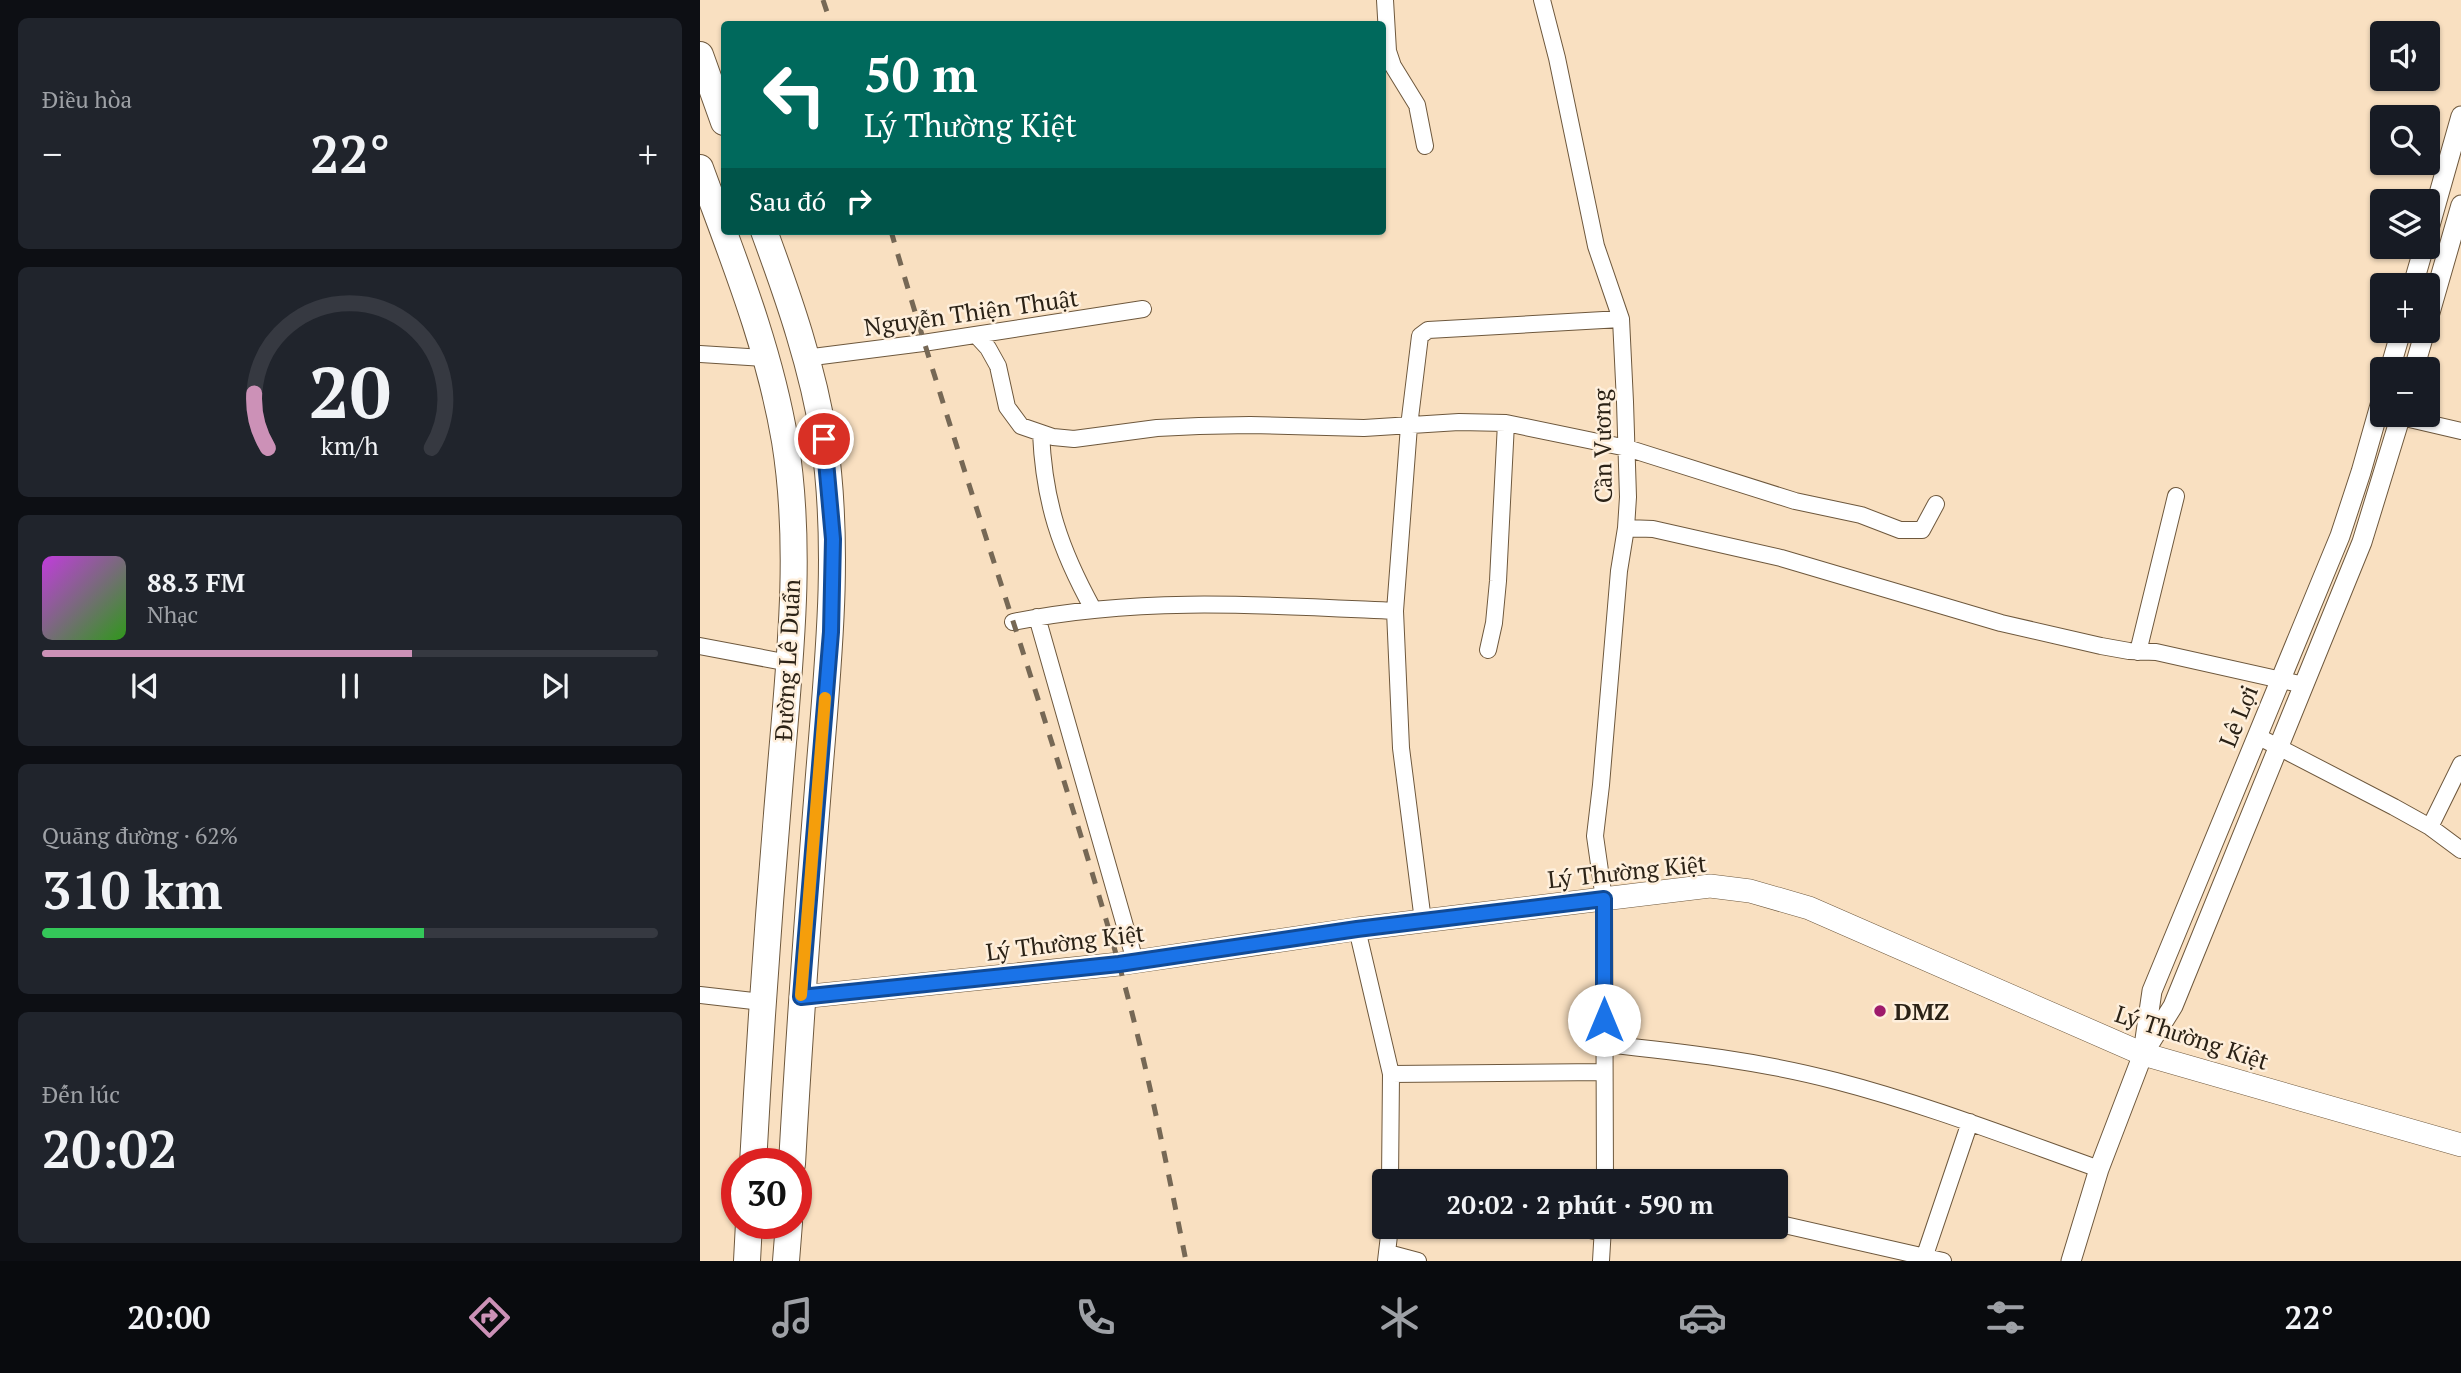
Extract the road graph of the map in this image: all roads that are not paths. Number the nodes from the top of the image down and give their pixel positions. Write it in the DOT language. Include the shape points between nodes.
graph roads {
  1 [pos="1385,0"];
  2 [pos="1542,0"];
  3 [pos="702,66"];
  4 [pos="721,114"];
  5 [pos="2460,127"];
  6 [pos="1425,146"];
  7 [pos="700,168"];
  8 [pos="2440,193"];
  9 [pos="2461,205"];
  10 [pos="721,226"];
  11 [pos="724,235"];
  12 [pos="765,235"];
  13 [pos="2440,278"];
  14 [pos="1143,309"];
  15 [pos="1621,319"];
  16 [pos="976,335"];
  17 [pos="700,354"];
  18 [pos="765,358"];
  19 [pos="805,358"];
  20 [pos="1506,423"];
  21 [pos="1409,426"];
  22 [pos="2440,426"];
  23 [pos="2373,427"];
  24 [pos="2398,427"];
  25 [pos="2461,431"];
  26 [pos="1041,433"];
  27 [pos="1627,448"];
  28 [pos="2176,496"];
  29 [pos="1936,504"];
  30 [pos="1626,528"];
  31 [pos="2340,536"];
  32 [pos="2362,542"];
  33 [pos="1093,609"];
  34 [pos="1395,611"];
  35 [pos="1037,617"];
  36 [pos="1013,622"];
  37 [pos="700,646"];
  38 [pos="1488,650"];
  39 [pos="2138,652"];
  40 [pos="789,663"];
  41 [pos="2280,681"];
  42 [pos="2304,685"];
  43 [pos="2257,736"];
  44 [pos="2279,748"];
  45 [pos="2461,764"];
  46 [pos="2430,827"];
  47 [pos="2461,850"];
  48 [pos="2192,893"];
  49 [pos="1604,899"];
  50 [pos="2216,903"];
  51 [pos="1423,921"];
  52 [pos="1357,929"];
  53 [pos="1135,961"];
  54 [pos="700,995"];
  55 [pos="801,997"];
  56 [pos="762,1002"];
  57 [pos="1604,1044"];
  58 [pos="2143,1054"];
  59 [pos="1604,1072"];
  60 [pos="1391,1074"];
  61 [pos="1970,1122"];
  62 [pos="2461,1145"];
  63 [pos="754,1148"];
  64 [pos="793,1148"];
  65 [pos="1390,1169"];
  66 [pos="1605,1169"];
  67 [pos="2099,1169"];
  68 [pos="1788,1226"];
  69 [pos="749,1239"];
  70 [pos="788,1239"];
  71 [pos="1389,1239"];
  72 [pos="1602,1239"];
  73 [pos="1387,1257"];
  74 [pos="1923,1259"];
  75 [pos="747,1261"];
  76 [pos="786,1261"];
  77 [pos="1418,1261"];
  78 [pos="1601,1261"];
  79 [pos="1942,1261"];
  80 [pos="2071,1261"];
  1 -- 6 [label="street" via="1388,51 1417,105"];
  2 -- 15 [label="street, Cần Vương" via="1596,246"];
  3 -- 4 [label="highway"];
  5 -- 8 [label="street"];
  7 -- 10 [label="highway, Đường Lê Duẩn"];
  9 -- 13 [label="street"];
  11 -- 18 [label="highway, Đường Lê Duẩn"];
  12 -- 19 [label="highway, Đường Lê Duẩn"];
  14 -- 16 [label="street, Nguyễn Thiện Thuật"];
  15 -- 21 [label="street" via="1424,331"];
  15 -- 27 [label="street, Cần Vương"];
  16 -- 19 [label="street, Nguyễn Thiện Thuật"];
  16 -- 26 [label="street" via="998,366 1007,408 1021,426"];
  17 -- 18 [label="street"];
  18 -- 40 [label="highway, Đường Lê Duẩn" via="785,441 794,537"];
  19 -- 55 [label="highway, Đường Lê Duẩn" via="824,439 833,539 831,632"];
  20 -- 21 [label="street"];
  20 -- 27 [label="street"];
  20 -- 38 [label="street" via="1498,581"];
  21 -- 26 [label="street" via="1199,426 1074,439"];
  21 -- 34 [label="street"];
  22 -- 25 [label="street"];
  23 -- 31 [label="street, Lê Lợi"];
  24 -- 32 [label="street, Lê Lợi"];
  26 -- 33 [label="street" via="1042,473 1051,511 1075,577"];
  27 -- 29 [label="street" via="1908,531 1922,530"];
  27 -- 30 [label="street, Cần Vương"];
  28 -- 39 [label="street"];
  30 -- 39 [label="street" via="1653,529 1781,558 2001,624"];
  30 -- 49 [label="street, Cần Vương" via="1595,836"];
  31 -- 32 [label="street"];
  31 -- 41 [label="street, Lê Lợi"];
  32 -- 42 [label="street, Lê Lợi"];
  33 -- 34 [label="street" via="1184,603"];
  33 -- 35 [label="street"];
  34 -- 51 [label="street" via="1401,748"];
  35 -- 36 [label="street"];
  35 -- 53 [label="street"];
  37 -- 40 [label="street"];
  39 -- 41 [label="street"];
  40 -- 56 [label="highway, Đường Lê Duẩn"];
  41 -- 42 [label="street"];
  41 -- 43 [label="street, Lê Lợi"];
  42 -- 44 [label="street, Lê Lợi"];
  43 -- 44 [label="street"];
  43 -- 48 [label="street, Lê Lợi"];
  44 -- 46 [label="street"];
  44 -- 50 [label="street, Lê Lợi"];
  45 -- 46 [label="street"];
  46 -- 47 [label="street"];
  48 -- 50 [label="street"];
  48 -- 58 [label="street, Lê Lợi" via="2152,991"];
  49 -- 51 [label="main road, Lý Thường Kiệt"];
  49 -- 57 [label="street, Cần Vương"];
  49 -- 58 [label="main road, Lý Thường Kiệt" via="1710,886 1750,891 1809,908"];
  50 -- 58 [label="street, Lê Lợi" via="2173,1006"];
  51 -- 52 [label="main road, Lý Thường Kiệt"];
  52 -- 53 [label="main road, Lý Thường Kiệt"];
  52 -- 60 [label="street"];
  53 -- 55 [label="main road, Lý Thường Kiệt"];
  54 -- 56 [label="street"];
  55 -- 56 [label="highway"];
  55 -- 64 [label="highway, Đường Lê Duẩn"];
  56 -- 63 [label="highway, Đường Lê Duẩn"];
  57 -- 59 [label="street, Cần Vương"];
  57 -- 61 [label="street" via="1769,1065 1835,1080"];
  58 -- 62 [label="main road, Lý Thường Kiệt"];
  58 -- 67 [label="street, Lê Lợi"];
  59 -- 60 [label="street"];
  59 -- 66 [label="street, Cần Vương"];
  60 -- 65 [label="street"];
  61 -- 67 [label="street"];
  61 -- 74 [label="street"];
  67 -- 80 [label="street, Lê Lợi"];
  68 -- 74 [label="street"];
  69 -- 75 [label="highway"];
  70 -- 76 [label="highway"];
  71 -- 73 [label="street"];
  72 -- 78 [label="street"];
  73 -- 77 [label="street"];
  74 -- 79 [label="street"];
}
